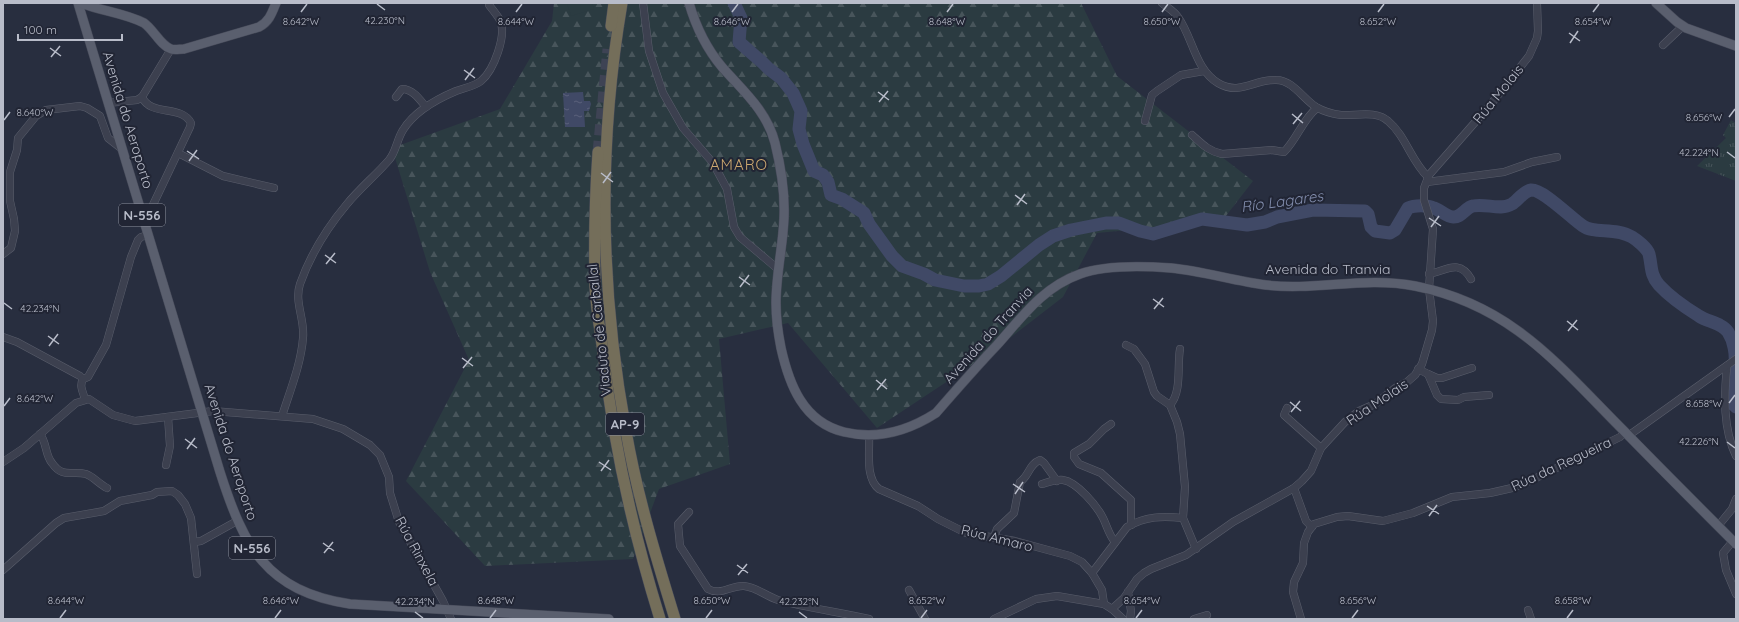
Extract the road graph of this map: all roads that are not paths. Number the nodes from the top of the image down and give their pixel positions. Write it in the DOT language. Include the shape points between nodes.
graph roads {
  1 [pos="79,3"];
  2 [pos="276,3"];
  3 [pos="490,3"];
  4 [pos="614,3"];
  5 [pos="622,3"];
  6 [pos="643,3"];
  7 [pos="689,3"];
  8 [pos="1162,3"];
  9 [pos="1537,3"];
  10 [pos="1656,3"];
  11 [pos="1683,26"];
  12 [pos="1663,45"];
  13 [pos="1736,46"];
  14 [pos="171,49"];
  15 [pos="608,49"];
  16 [pos="1204,71"];
  17 [pos="142,97"];
  18 [pos="396,97"];
  19 [pos="108,103"];
  20 [pos="426,107"];
  21 [pos="1317,108"];
  22 [pos="1145,121"];
  23 [pos="1192,135"];
  24 [pos="122,149"];
  25 [pos="598,152"];
  26 [pos="178,153"];
  27 [pos="1557,157"];
  28 [pos="1427,180"];
  29 [pos="274,188"];
  30 [pos="142,213"];
  31 [pos="601,225"];
  32 [pos="148,235"];
  33 [pos="3,254"];
  34 [pos="779,270"];
  35 [pos="1429,274"];
  36 [pos="1471,278"];
  37 [pos="1429,289"];
  38 [pos="3,337"];
  39 [pos="1126,345"];
  40 [pos="1180,349"];
  41 [pos="1732,362"];
  42 [pos="1472,368"];
  43 [pos="1418,369"];
  44 [pos="1428,374"];
  45 [pos="83,379"];
  46 [pos="1489,396"];
  47 [pos="85,399"];
  48 [pos="1170,405"];
  49 [pos="1286,408"];
  50 [pos="201,411"];
  51 [pos="282,416"];
  52 [pos="168,417"];
  53 [pos="1111,424"];
  54 [pos="40,434"];
  55 [pos="1627,434"];
  56 [pos="869,436"];
  57 [pos="1320,448"];
  58 [pos="1736,456"];
  59 [pos="3,462"];
  60 [pos="166,465"];
  61 [pos="1057,481"];
  62 [pos="1042,484"];
  63 [pos="107,488"];
  64 [pos="1294,488"];
  65 [pos="1736,499"];
  66 [pos="688,512"];
  67 [pos="1183,518"];
  68 [pos="237,521"];
  69 [pos="1131,524"];
  70 [pos="1718,526"];
  71 [pos="1312,527"];
  72 [pos="994,537"];
  73 [pos="194,542"];
  74 [pos="1115,542"];
  75 [pos="1734,543"];
  76 [pos="1196,549"];
  77 [pos="3,570"];
  78 [pos="1092,573"];
  79 [pos="197,574"];
  80 [pos="909,590"];
  81 [pos="1128,592"];
  82 [pos="1736,594"];
  83 [pos="1104,604"];
  84 [pos="448,609"];
  85 [pos="1112,609"];
  86 [pos="1528,610"];
  87 [pos="1207,615"];
  88 [pos="451,619"];
  89 [pos="609,619"];
  90 [pos="660,619"];
  91 [pos="675,619"];
  92 [pos="869,619"];
  93 [pos="925,619"];
  94 [pos="994,619"];
  95 [pos="1123,619"];
  96 [pos="1130,619"];
  97 [pos="1194,619"];
  98 [pos="1301,619"];
  99 [pos="1531,619"];
  1 -- 14 [label="main road" via="129,17 144,24"];
  1 -- 19 [label="main road, Avenida do Aeroporto / N-556"];
  2 -- 14 [label="main road" via="270,17 259,27 184,49"];
  3 -- 20 [label="street" via="500,20 503,32 490,72 480,81"];
  4 -- 15 [label="highway"];
  5 -- 31 [label="highway, AP-9" via="609,100 605,198"];
  6 -- 34 [label="street" via="649,51 663,93 682,128 713,164 727,190 734,227 740,237"];
  7 -- 34 [label="main road, Avenida do Tranvia" via="694,21 708,49 755,103 770,129 783,195 784,218"];
  8 -- 16 [label="street" via="1179,18"];
  9 -- 28 [label="street, Rúa Molais" via="1537,38 1529,56"];
  10 -- 11 [label="main road"];
  11 -- 12 [label="street"];
  11 -- 13 [label="main road"];
  14 -- 17 [label="street"];
  16 -- 21 [label="street" via="1219,84 1233,89 1259,82 1283,81 1294,87"];
  16 -- 22 [label="street" via="1181,75 1157,90 1152,96"];
  17 -- 19 [label="street"];
  17 -- 26 [label="street" via="151,107 180,114 189,120 190,127"];
  18 -- 20 [label="street" via="402,89 407,89 416,94"];
  19 -- 24 [label="main road, Avenida do Aeroporto / N-556"];
  20 -- 51 [label="street" via="403,130 390,158 347,203 315,247 297,296 303,320 303,338"];
  21 -- 23 [label="street" via="1284,152 1272,150 1222,154 1206,148"];
  21 -- 28 [label="street" via="1341,115 1384,117 1405,141"];
  24 -- 30 [label="main road, Avenida do Aeroporto / N-556"];
  24 -- 33 [label="street" via="108,138 100,116 87,108 80,106 46,110 36,116 18,138 10,172 14,231 11,248"];
  25 -- 31 [label="highway, AP-9" via="596,184"];
  26 -- 29 [label="street" via="223,176"];
  26 -- 30 [label="street" via="151,210"];
  27 -- 28 [label="street" via="1504,172"];
  28 -- 35 [label="street, Rúa Molais" via="1424,200 1433,229"];
  30 -- 32 [label="main road, Avenida do Aeroporto / N-556"];
  31 -- 90 [label="highway, Viaduto de Carballal / AP-9" via="595,287 608,394 635,534"];
  31 -- 91 [label="highway, Viaduto de Carballal / AP-9" via="626,432 649,531"];
  32 -- 45 [label="street" via="138,240 130,257 106,345 88,377"];
  32 -- 50 [label="main road, Avenida do Aeroporto / N-556"];
  34 -- 56 [label="main road, Avenida do Tranvia" via="776,314 788,378 795,392 807,409 826,424 842,432"];
  35 -- 36 [label="street" via="1454,267 1466,271"];
  35 -- 37 [label="street, Rúa Molais"];
  37 -- 43 [label="street, Rúa Molais" via="1434,321"];
  37 -- 55 [label="main road, Avenida do Tranvia" via="1491,312 1516,328 1558,364"];
  37 -- 56 [label="main road, Avenida do Tranvia" via="1394,282 1288,287 1170,268 1101,269 1082,273 1065,280 1040,296 936,413 919,424 902,430"];
  38 -- 45 [label="street" via="17,342"];
  39 -- 48 [label="street" via="1134,349 1145,364 1154,392"];
  40 -- 48 [label="street" via="1179,376 1174,401"];
  41 -- 55 [label="street, Rúa da Regueira"];
  41 -- 58 [label="street" via="1725,396 1730,441"];
  42 -- 44 [label="street" via="1442,378"];
  43 -- 44 [label="street"];
  43 -- 57 [label="street, Rúa Molais" via="1407,382 1345,422"];
  44 -- 46 [label="street" via="1441,399 1458,400 1464,397"];
  45 -- 47 [label="street" via="81,388"];
  47 -- 52 [label="street, Rúa Rinxela" via="113,415 135,421"];
  47 -- 54 [label="street" via="76,403"];
  48 -- 67 [label="street" via="1180,434 1185,487"];
  49 -- 57 [label="street" via="1284,415"];
  50 -- 51 [label="street, Rúa Rinxela"];
  50 -- 52 [label="street, Rúa Rinxela"];
  50 -- 68 [label="main road, Avenida do Aeroporto / N-556"];
  51 -- 84 [label="street, Rúa Rinxela" via="313,419 343,429 370,445 380,455 389,477 390,493 399,522"];
  52 -- 60 [label="street" via="170,446"];
  53 -- 69 [label="street" via="1089,444 1074,453 1074,457 1079,464 1101,474 1131,500"];
  54 -- 59 [label="street"];
  54 -- 63 [label="street" via="52,464 66,474 84,474"];
  55 -- 70 [label="main road, Avenida do Tranvia"];
  55 -- 71 [label="street, Rúa da Regueira" via="1512,488 1452,497 1383,521 1348,516 1314,524"];
  56 -- 72 [label="street, Rúa Amaro" via="871,479 874,485 918,506 954,528 966,533"];
  57 -- 64 [label="street, Rúa Molais" via="1311,471"];
  61 -- 62 [label="street"];
  61 -- 72 [label="street" via="1044,463 1040,460 1035,462 1020,482 1012,516 997,529"];
  61 -- 74 [label="street" via="1064,480 1073,485 1091,500"];
  64 -- 71 [label="street" via="1306,521"];
  64 -- 76 [label="street, Rúa Molais" via="1232,522"];
  65 -- 70 [label="street" via="1732,509"];
  66 -- 92 [label="street" via="678,524 680,546 708,589 713,592 744,586 785,602"];
  67 -- 69 [label="street" via="1160,516"];
  67 -- 76 [label="street"];
  68 -- 73 [label="street" via="201,541"];
  68 -- 84 [label="main road, Avenida do Aeroporto / N-556" via="250,545 264,563 283,580 307,593 350,604"];
  69 -- 74 [label="street"];
  70 -- 75 [label="main road, Avenida do Tranvia"];
  71 -- 98 [label="street" via="1304,544 1303,563 1294,582 1293,592"];
  72 -- 78 [label="street, Rúa Amaro" via="1070,556 1082,562"];
  73 -- 77 [label="street" via="191,518 185,504 178,495 165,490 120,501 97,513 64,518"];
  73 -- 79 [label="street"];
  74 -- 78 [label="street"];
  75 -- 82 [label="street" via="1723,553 1726,570"];
  76 -- 81 [label="street, Rúa Molais" via="1151,569 1137,579"];
  78 -- 83 [label="street, Rúa Amaro" via="1102,590"];
  80 -- 93 [label="street"];
  81 -- 85 [label="street, Rúa Molais"];
  81 -- 96 [label="street"];
  83 -- 85 [label="street"];
  83 -- 94 [label="street" via="1047,596"];
  84 -- 88 [label="street, Rúa Rinxela"];
  84 -- 89 [label="main road, Avenida do Aeroporto / N-556"];
  85 -- 95 [label="street"];
  86 -- 99 [label="street"];
  87 -- 97 [label="street"];
}
